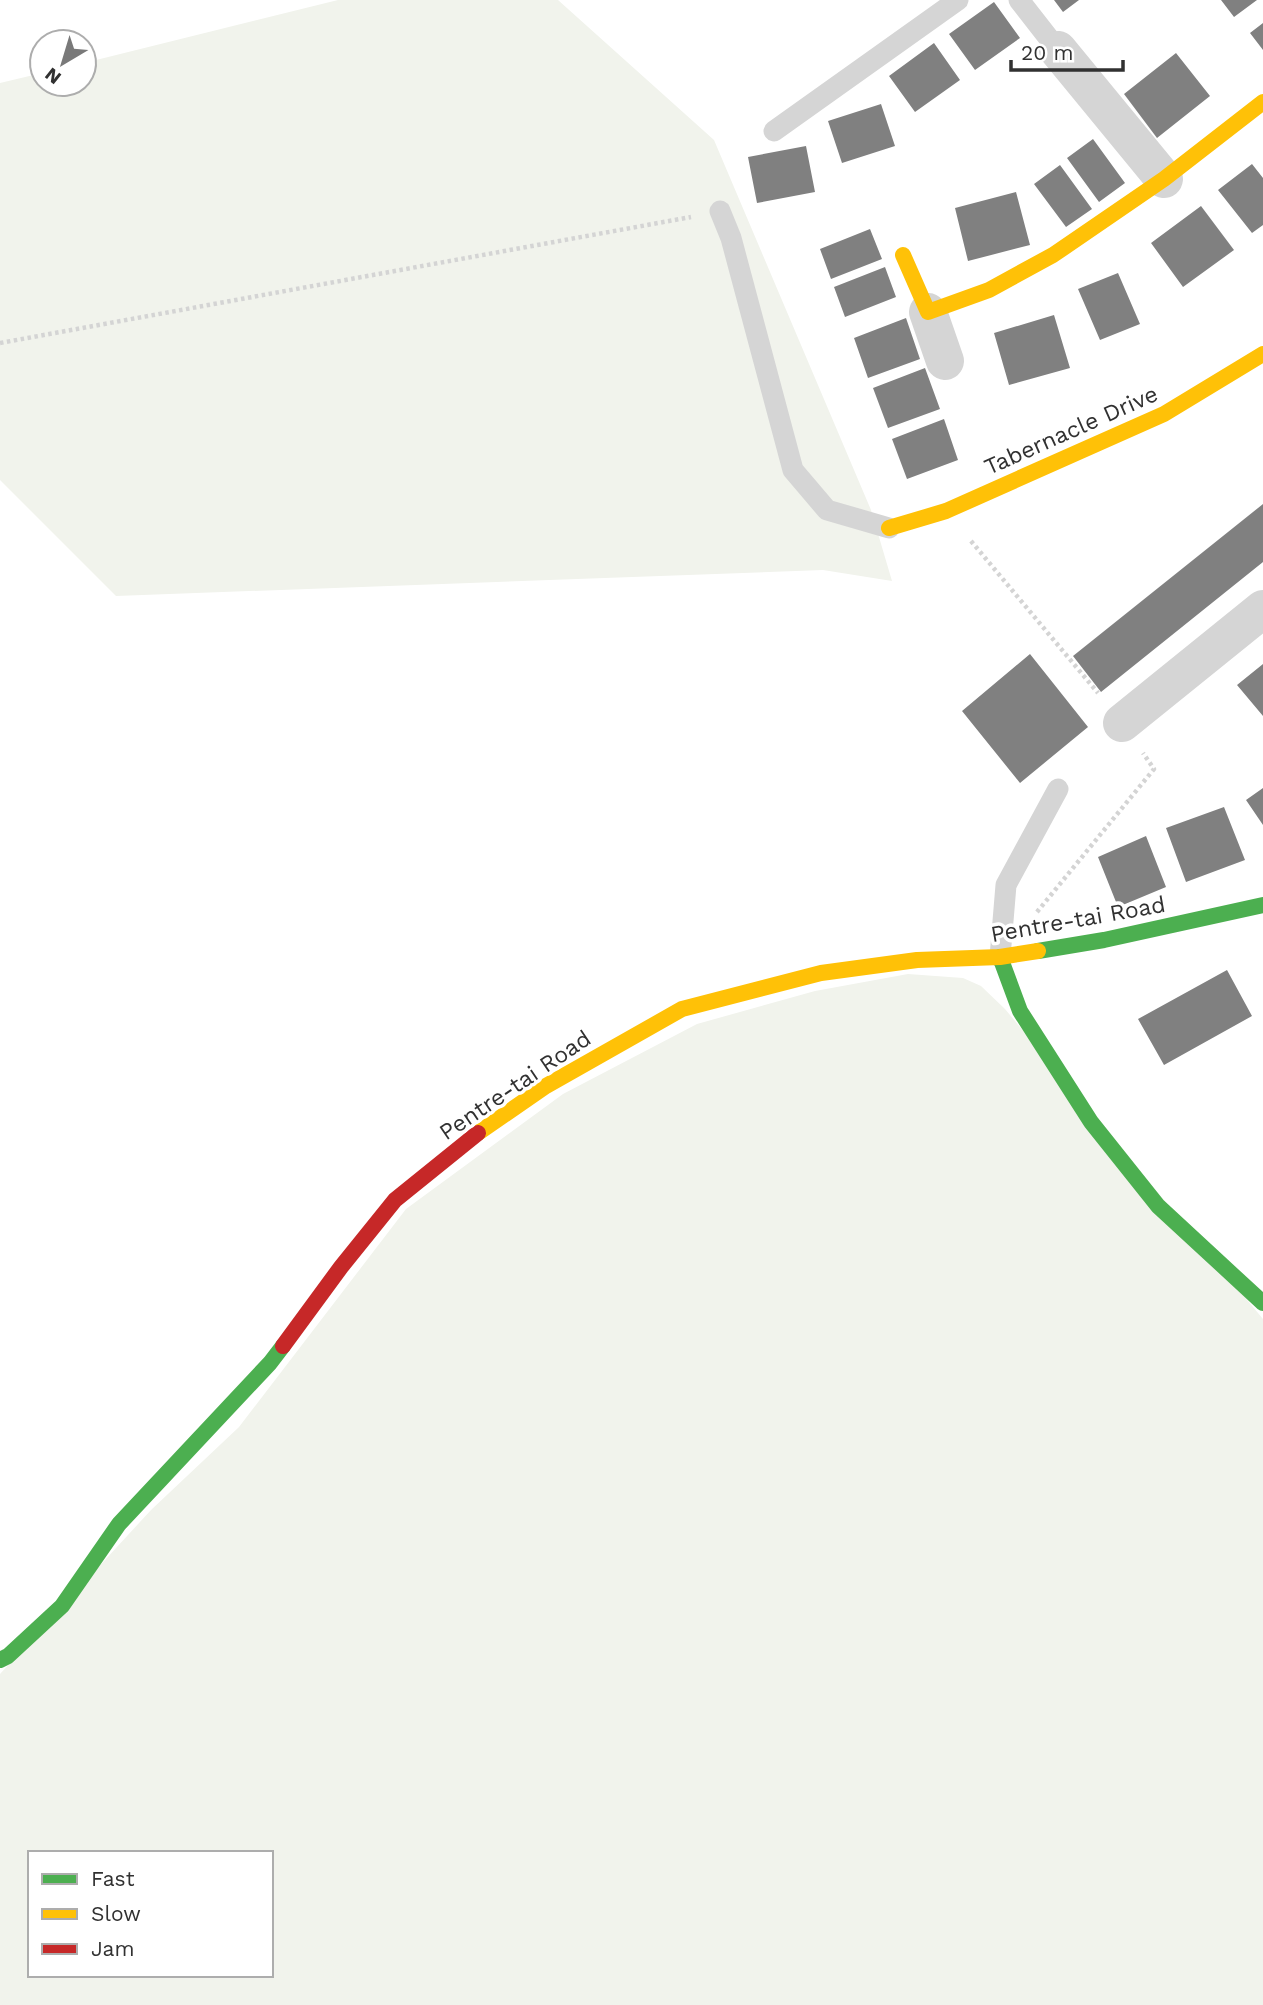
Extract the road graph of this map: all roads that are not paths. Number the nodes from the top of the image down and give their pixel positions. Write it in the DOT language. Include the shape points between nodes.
graph roads {
  1 [pos="958,0"];
  2 [pos="1019,0"];
  3 [pos="1058,50"];
  4 [pos="1263,102"];
  5 [pos="774,131"];
  6 [pos="1164,179"];
  7 [pos="720,211"];
  8 [pos="903,255"];
  9 [pos="928,312"];
  10 [pos="1263,354"];
  11 [pos="945,361"];
  12 [pos="889,528"];
  13 [pos="1263,609"];
  14 [pos="1122,723"];
  15 [pos="1058,789"];
  16 [pos="1263,905"];
  17 [pos="1000,957"];
  18 [pos="1263,1303"];
  19 [pos="0,1660"];
  1 -- 5 [label="lane"];
  2 -- 3 [label="lane"];
  3 -- 6 [label="street"];
  4 -- 6 [label="street"];
  6 -- 9 [label="street" via="1053,255 989,290"];
  7 -- 12 [label="lane" via="793,470 827,510"];
  8 -- 9 [label="street"];
  9 -- 11 [label="street"];
  10 -- 12 [label="street, Tabernacle Drive" via="1164,414 946,511"];
  13 -- 14 [label="street"];
  15 -- 17 [label="lane" via="1006,885"];
  16 -- 17 [label="street, Pentre-tai Road"];
  17 -- 18 [label="street" via="1020,1011 1091,1122 1158,1206"];
  17 -- 19 [label="street, Pentre-tai Road" via="917,960 821,973 682,1009 546,1086 470,1139 396,1200 270,1363 119,1524 62,1606"];
}
